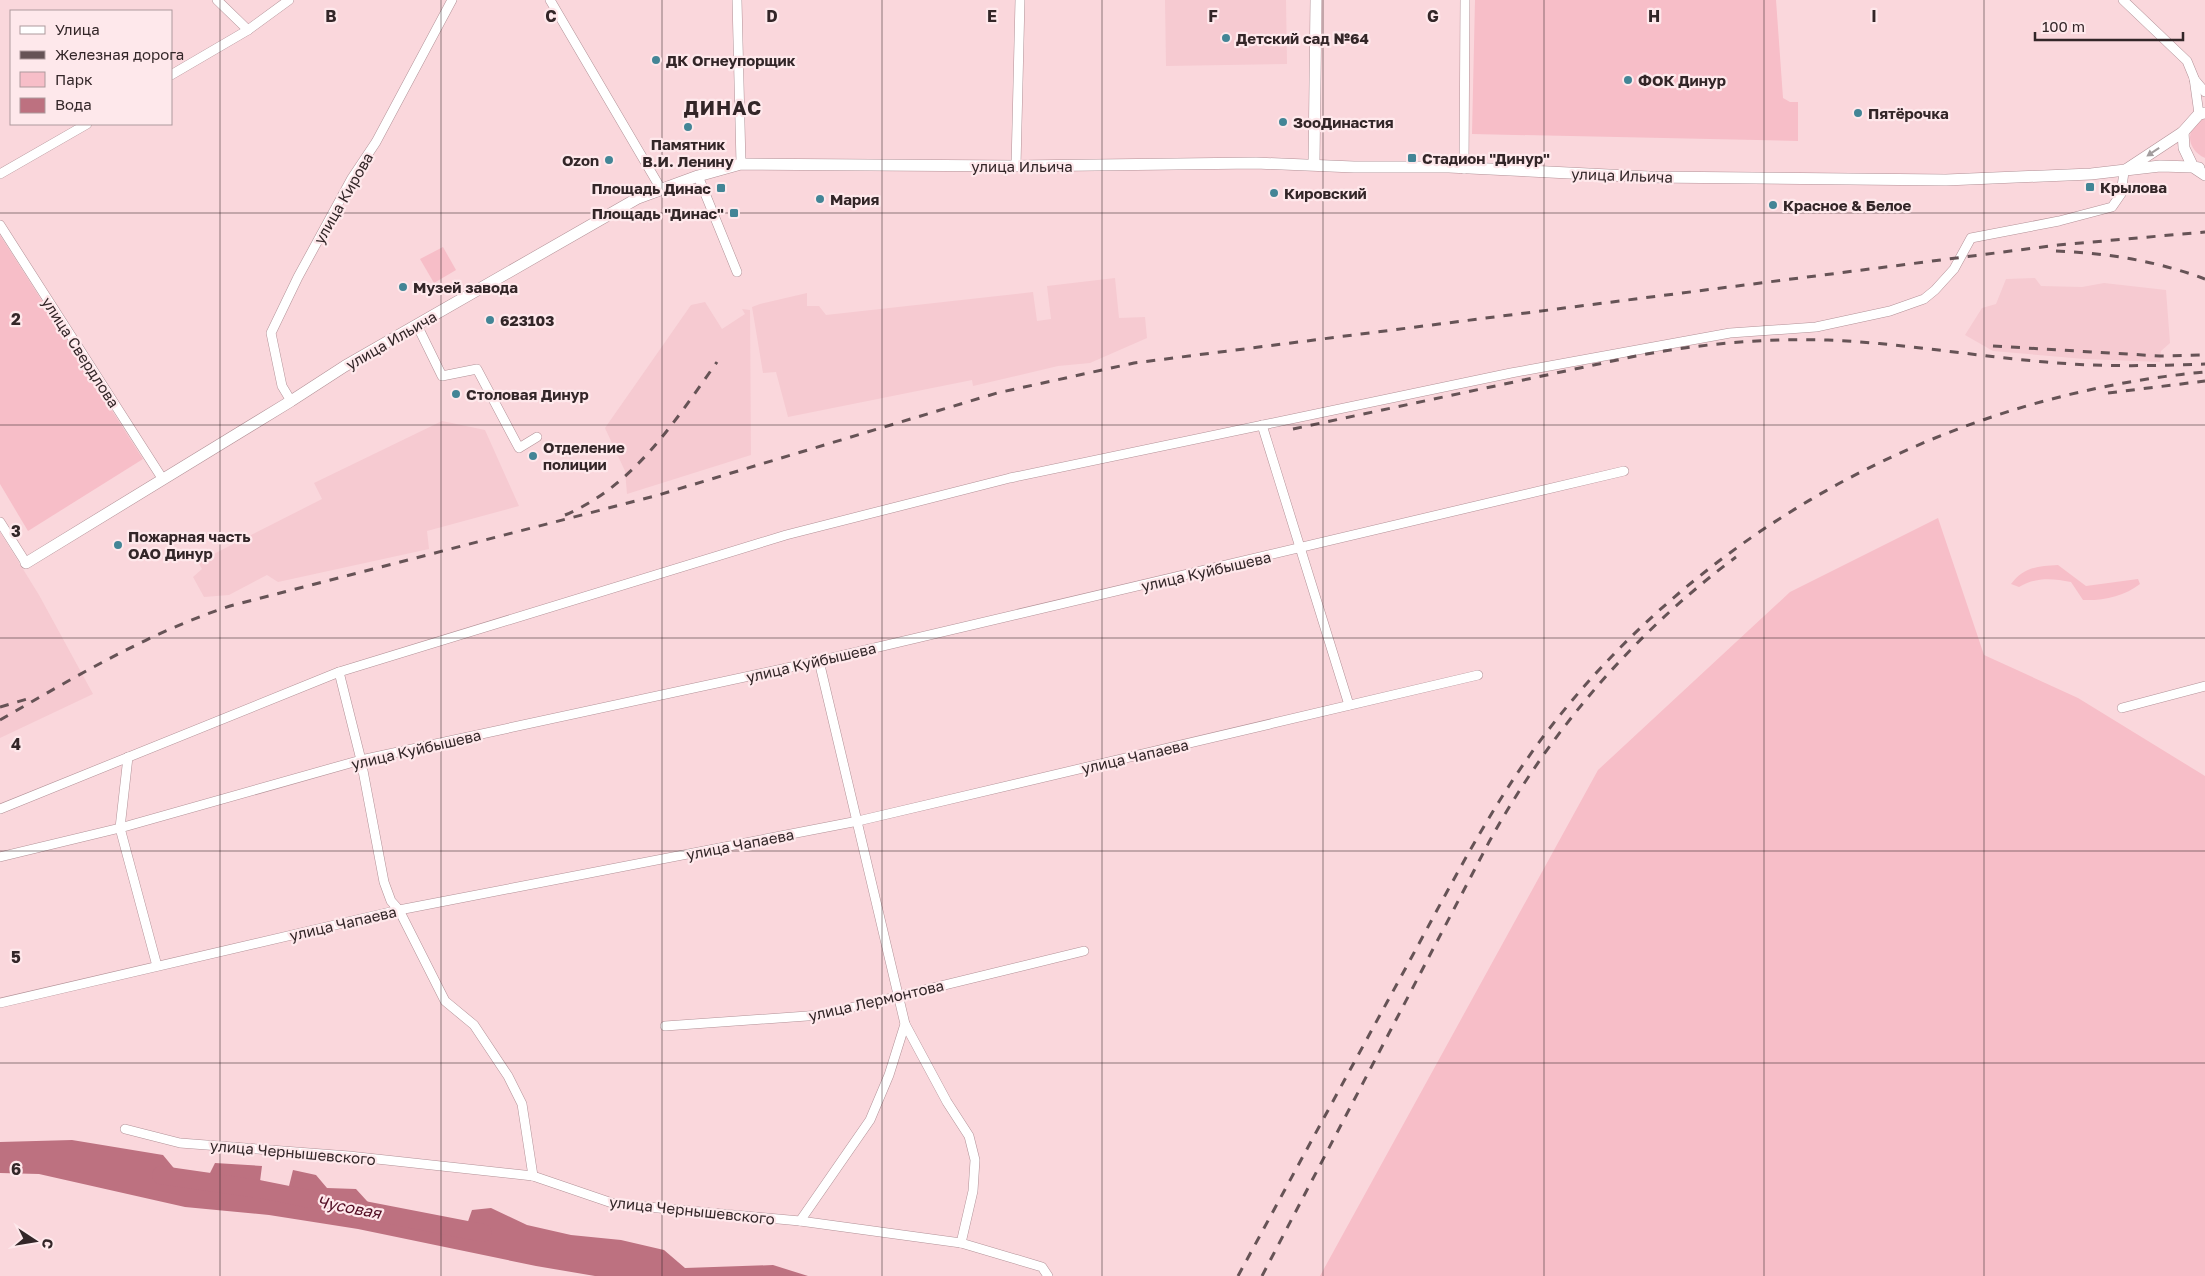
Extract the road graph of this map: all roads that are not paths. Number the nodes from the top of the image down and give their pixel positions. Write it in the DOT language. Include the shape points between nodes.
graph roads {
  1 [pos="217,0"];
  2 [pos="289,0"];
  3 [pos="452,0"];
  4 [pos="550,0"];
  5 [pos="737,0"];
  6 [pos="1020,0"];
  7 [pos="1316,0"];
  8 [pos="1464,0"];
  9 [pos="2123,0"];
  10 [pos="248,30"];
  11 [pos="172,74"];
  12 [pos="2194,78"];
  13 [pos="2205,92"];
  14 [pos="2202,114"];
  15 [pos="85,125"];
  16 [pos="2183,132"];
  17 [pos="741,164"];
  18 [pos="1314,164"];
  19 [pos="1016,166"];
  20 [pos="2193,166"];
  21 [pos="1464,169"];
  22 [pos="2205,170"];
  23 [pos="2124,172"];
  24 [pos="0,174"];
  25 [pos="2205,175"];
  26 [pos="698,176"];
  27 [pos="662,189"];
  28 [pos="0,225"];
  29 [pos="737,272"];
  30 [pos="417,325"];
  31 [pos="291,402"];
  32 [pos="1262,425"];
  33 [pos="537,437"];
  34 [pos="1624,471"];
  35 [pos="162,478"];
  36 [pos="0,522"];
  37 [pos="1301,549"];
  38 [pos="26,563"];
  39 [pos="819,661"];
  40 [pos="339,672"];
  41 [pos="1478,675"];
  42 [pos="2205,686"];
  43 [pos="1349,705"];
  44 [pos="2122,708"];
  45 [pos="128,757"];
  46 [pos="361,760"];
  47 [pos="0,810"];
  48 [pos="858,821"];
  49 [pos="120,828"];
  50 [pos="0,857"];
  51 [pos="399,910"];
  52 [pos="1084,951"];
  53 [pos="157,966"];
  54 [pos="896,995"];
  55 [pos="0,1003"];
  56 [pos="905,1024"];
  57 [pos="665,1026"];
  58 [pos="125,1130"];
  59 [pos="533,1176"];
  60 [pos="800,1221"];
  61 [pos="961,1243"];
  62 [pos="1048,1276"];
  1 -- 10 [label="street"];
  2 -- 10 [label="street"];
  3 -- 31 [label="street, улица Кирова" via="376,142 352,178 298,277 271,333 282,386"];
  4 -- 27 [label="street"];
  5 -- 17 [label="street"];
  6 -- 19 [label="street"];
  7 -- 18 [label="street"];
  8 -- 21 [label="street"];
  9 -- 12 [label="street" via="2187,61"];
  10 -- 11 [label="street"];
  12 -- 13 [label="street"];
  12 -- 14 [label="street"];
  14 -- 16 [label="street"];
  15 -- 24 [label="street"];
  16 -- 20 [label="street" via="2184,148"];
  16 -- 23 [label="street, one-way"];
  17 -- 19 [label="street, улица Ильича"];
  17 -- 26 [label="street, улица Ильича"];
  18 -- 19 [label="street, улица Ильича"];
  18 -- 21 [label="street, улица Ильича"];
  20 -- 22 [label="street, улица Ильича"];
  20 -- 23 [label="street, улица Ильича" via="2160,166"];
  20 -- 25 [label="street"];
  21 -- 23 [label="street, улица Ильича" via="1649,177 1946,180"];
  23 -- 32 [label="street" via="2121,194 2112,207 1971,238 1954,269 1935,290 1924,299 1890,311 1816,327 1730,332"];
  26 -- 27 [label="street, улица Ильича"];
  26 -- 29 [label="street"];
  27 -- 30 [label="street, улица Ильича" via="638,198"];
  28 -- 35 [label="street, улица Свердлова"];
  30 -- 31 [label="street, улица Ильича"];
  30 -- 33 [label="street" via="442,376 477,369 519,448"];
  31 -- 35 [label="street, улица Ильича"];
  32 -- 37 [label="street"];
  32 -- 40 [label="street" via="1010,478 786,535"];
  34 -- 37 [label="street, улица Куйбышева"];
  35 -- 38 [label="street, улица Ильича"];
  36 -- 38 [label="street"];
  37 -- 39 [label="street, улица Куйбышева"];
  37 -- 43 [label="street"];
  39 -- 46 [label="street, улица Куйбышева"];
  39 -- 48 [label="street"];
  40 -- 45 [label="street"];
  40 -- 46 [label="street"];
  41 -- 43 [label="street, улица Чапаева"];
  42 -- 44 [label="street"];
  43 -- 48 [label="street, улица Чапаева"];
  45 -- 47 [label="street"];
  45 -- 49 [label="street"];
  46 -- 49 [label="street, улица Куйбышева"];
  46 -- 51 [label="street" via="384,882 391,901"];
  48 -- 51 [label="street, улица Чапаева"];
  48 -- 54 [label="street"];
  49 -- 50 [label="street, улица Куйбышева"];
  49 -- 53 [label="street"];
  51 -- 53 [label="street, улица Чапаева"];
  51 -- 59 [label="street" via="445,1001 474,1025 508,1076 522,1104"];
  52 -- 54 [label="street, улица Лермонтова"];
  53 -- 55 [label="street, улица Чапаева"];
  54 -- 56 [label="street"];
  54 -- 57 [label="street, улица Лермонтова" via="821,1016"];
  56 -- 60 [label="street" via="870,1120"];
  56 -- 61 [label="street" via="969,1136 975,1160 973,1192"];
  58 -- 59 [label="street, улица Чернышевского" via="180,1142"];
  59 -- 60 [label="street, улица Чернышевского" via="615,1204"];
  60 -- 61 [label="street, улица Чернышевского"];
  61 -- 62 [label="street, улица Чернышевского" via="1042,1267"];
}
